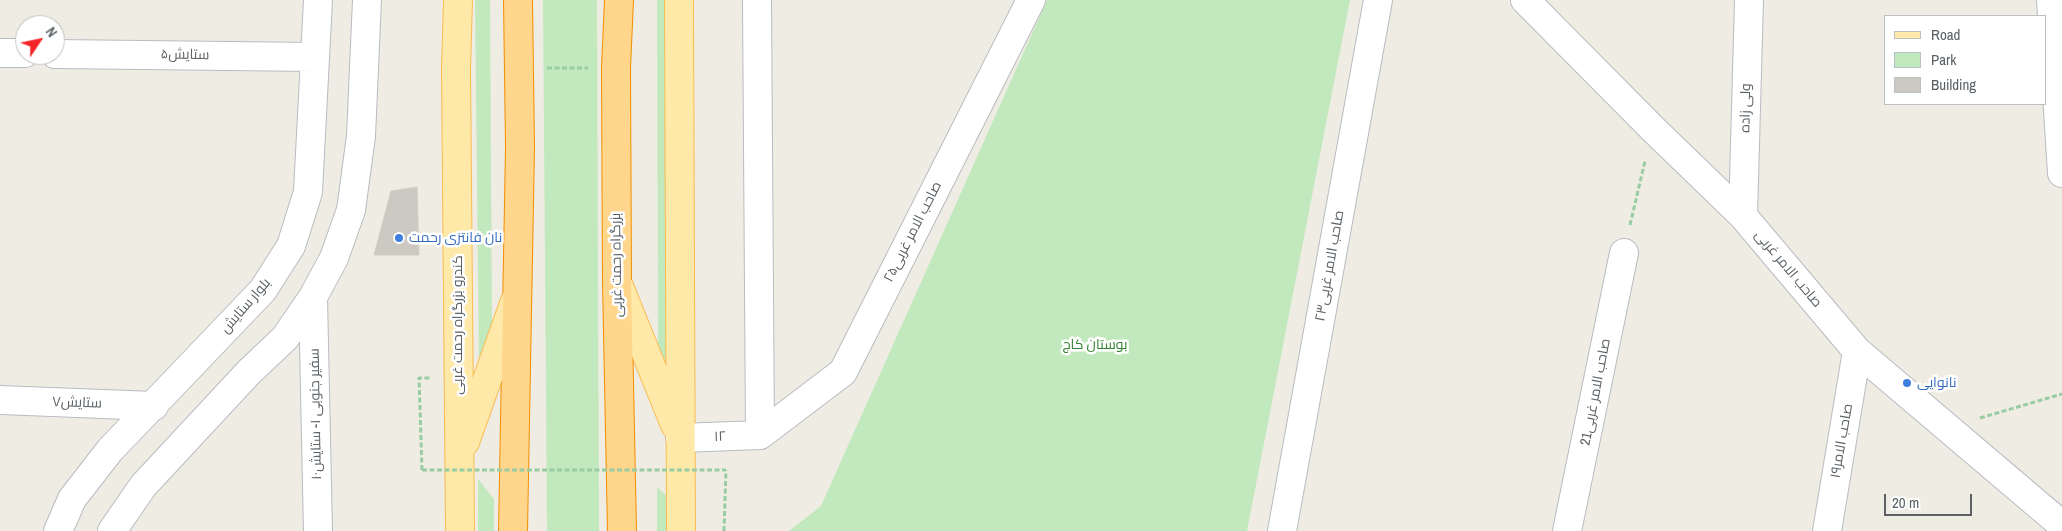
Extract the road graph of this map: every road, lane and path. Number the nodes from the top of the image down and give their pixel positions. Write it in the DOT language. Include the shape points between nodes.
graph roads {
  1 [pos="318,0"];
  2 [pos="367,0"];
  3 [pos="458,0"];
  4 [pos="518,0"];
  5 [pos="619,0"];
  6 [pos="679,0"];
  7 [pos="757,0"];
  8 [pos="1031,0"];
  9 [pos="1378,0"];
  10 [pos="1525,0"];
  11 [pos="1749,0"];
  12 [pos="2051,0"];
  13 [pos="65,54"];
  14 [pos="315,57"];
  15 [pos="616,68"];
  16 [pos="519,69"];
  17 [pos="1653,129"];
  18 [pos="2062,173"];
  19 [pos="1743,216"];
  20 [pos="1624,253"];
  21 [pos="617,282"];
  22 [pos="518,295"];
  23 [pos="313,297"];
  24 [pos="1857,351"];
  25 [pos="419,378"];
  26 [pos="2062,394"];
  27 [pos="0,400"];
  28 [pos="154,406"];
  29 [pos="1948,427"];
  30 [pos="760,435"];
  31 [pos="680,438"];
  32 [pos="459,459"];
  33 [pos="2062,525"];
  34 [pos="58,531"];
  35 [pos="112,531"];
  36 [pos="318,531"];
  37 [pos="460,531"];
  38 [pos="514,531"];
  39 [pos="622,531"];
  40 [pos="681,531"];
  41 [pos="724,531"];
  42 [pos="1282,531"];
  43 [pos="1567,531"];
  44 [pos="1827,531"];
  1 -- 14 [label="street, بلوار ستایش"];
  2 -- 23 [label="street" via="361,136 351,210 334,258"];
  3 -- 32 [label="main road, کندرو بزرگراه رحمت غربی"];
  4 -- 16 [label="highway"];
  5 -- 15 [label="highway, بزرگراه رحمت غربی"];
  6 -- 31 [label="main road"];
  7 -- 30 [label="street"];
  8 -- 30 [label="street, صاحب الامر غربی۲۵" via="843,372"];
  9 -- 42 [label="street, صاحب الامر غربی۲۳"];
  10 -- 17 [label="street, صاحب الامر غربی"];
  11 -- 19 [label="street, ولی زاده"];
  12 -- 18 [label="street"];
  13 -- 14 [label="street, ستایش۵"];
  14 -- 28 [label="street, بلوار ستایش" via="308,192 291,246 263,290"];
  15 -- 16 [label="path"];
  15 -- 21 [label="highway, بزرگراه رحمت غربی"];
  16 -- 22 [label="highway"];
  17 -- 19 [label="street, صاحب الامر غربی"];
  17 -- 20 [label="path"];
  19 -- 24 [label="street, صاحب الامر غربی"];
  20 -- 43 [label="street, 21صاحب الامر غربی"];
  21 -- 31 [label="main road"];
  21 -- 39 [label="highway, بزرگراه رحمت غربی"];
  22 -- 32 [label="main road"];
  22 -- 38 [label="highway"];
  23 -- 35 [label="street" via="285,338 249,372 144,486"];
  23 -- 36 [label="street, سفیر جنوبی ۱- ستایش۱۰"];
  24 -- 29 [label="street, صاحب الامر غربی"];
  24 -- 44 [label="street, صاحب الامر۱۹"];
  25 -- 41 [label="path, bridge" via="422,470 726,470"];
  26 -- 29 [label="path"];
  27 -- 28 [label="street, ستایش۷"];
  28 -- 34 [label="street, بلوار ستایش" via="110,450 72,499"];
  29 -- 33 [label="street, صاحب الامر غربی"];
  30 -- 31 [label="street, ۱۲"];
  31 -- 40 [label="main road"];
  32 -- 37 [label="main road, کندرو بزرگراه رحمت غربی"];
}
